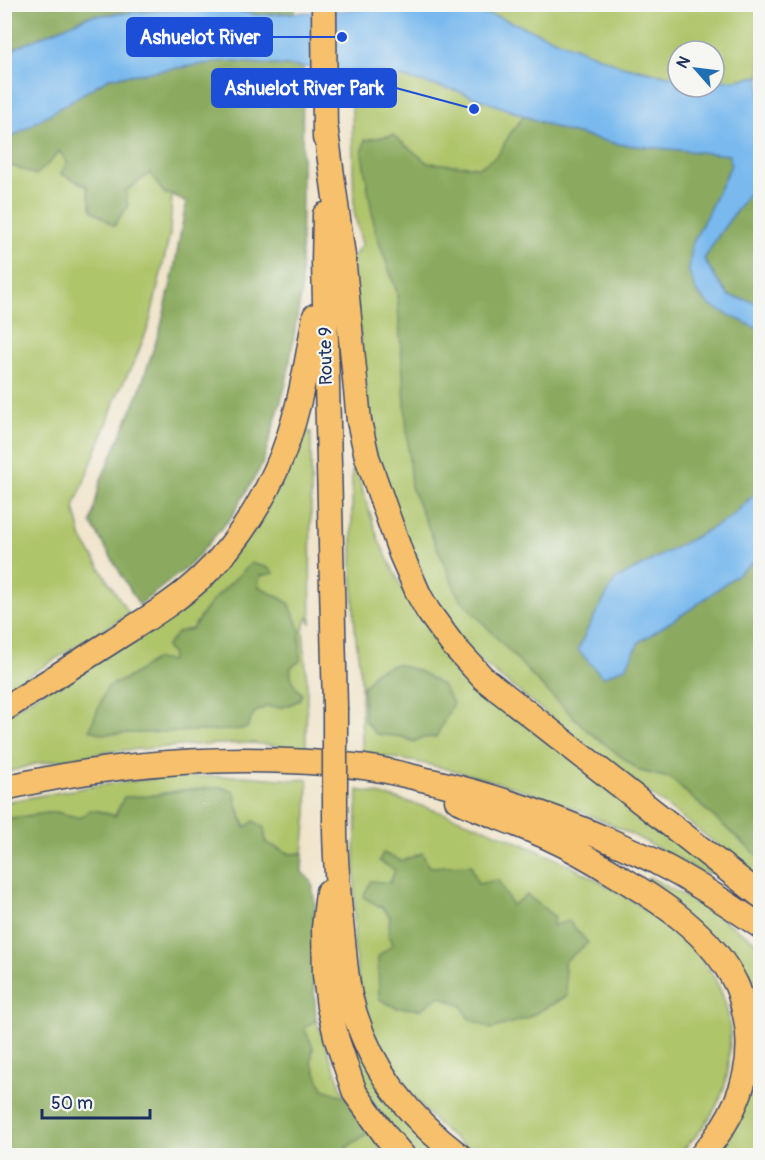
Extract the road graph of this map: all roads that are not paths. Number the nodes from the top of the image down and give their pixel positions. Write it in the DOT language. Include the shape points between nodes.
graph roads {
  1 [pos="324,4"];
  2 [pos="325,124"];
  3 [pos="324,263"];
  4 [pos="4,709"];
  5 [pos="406,776"];
  6 [pos="4,788"];
  7 [pos="335,857"];
  8 [pos="760,895"];
  9 [pos="760,926"];
  10 [pos="403,1155"];
  11 [pos="460,1155"];
  12 [pos="701,1155"];
  1 -- 2 [label="highway, Route 9"];
  2 -- 3 [label="highway, Route 9"];
  2 -- 8 [label="highway" via="361,430 378,491 419,596 452,644 483,678"];
  3 -- 4 [label="highway" via="291,430 257,508 232,543 202,577 169,605"];
  3 -- 7 [label="highway, Route 9, bridge"];
  5 -- 6 [label="highway" via="366,767 224,760 125,767"];
  5 -- 9 [label="highway" via="478,792 592,833 660,863"];
  5 -- 12 [label="highway" via="588,858 679,916 724,962 737,985 748,1030 746,1075 728,1120"];
  7 -- 10 [label="highway" via="324,928 328,1007 356,1093"];
  7 -- 11 [label="highway" via="350,995 362,1034 397,1096 438,1140"];
}
